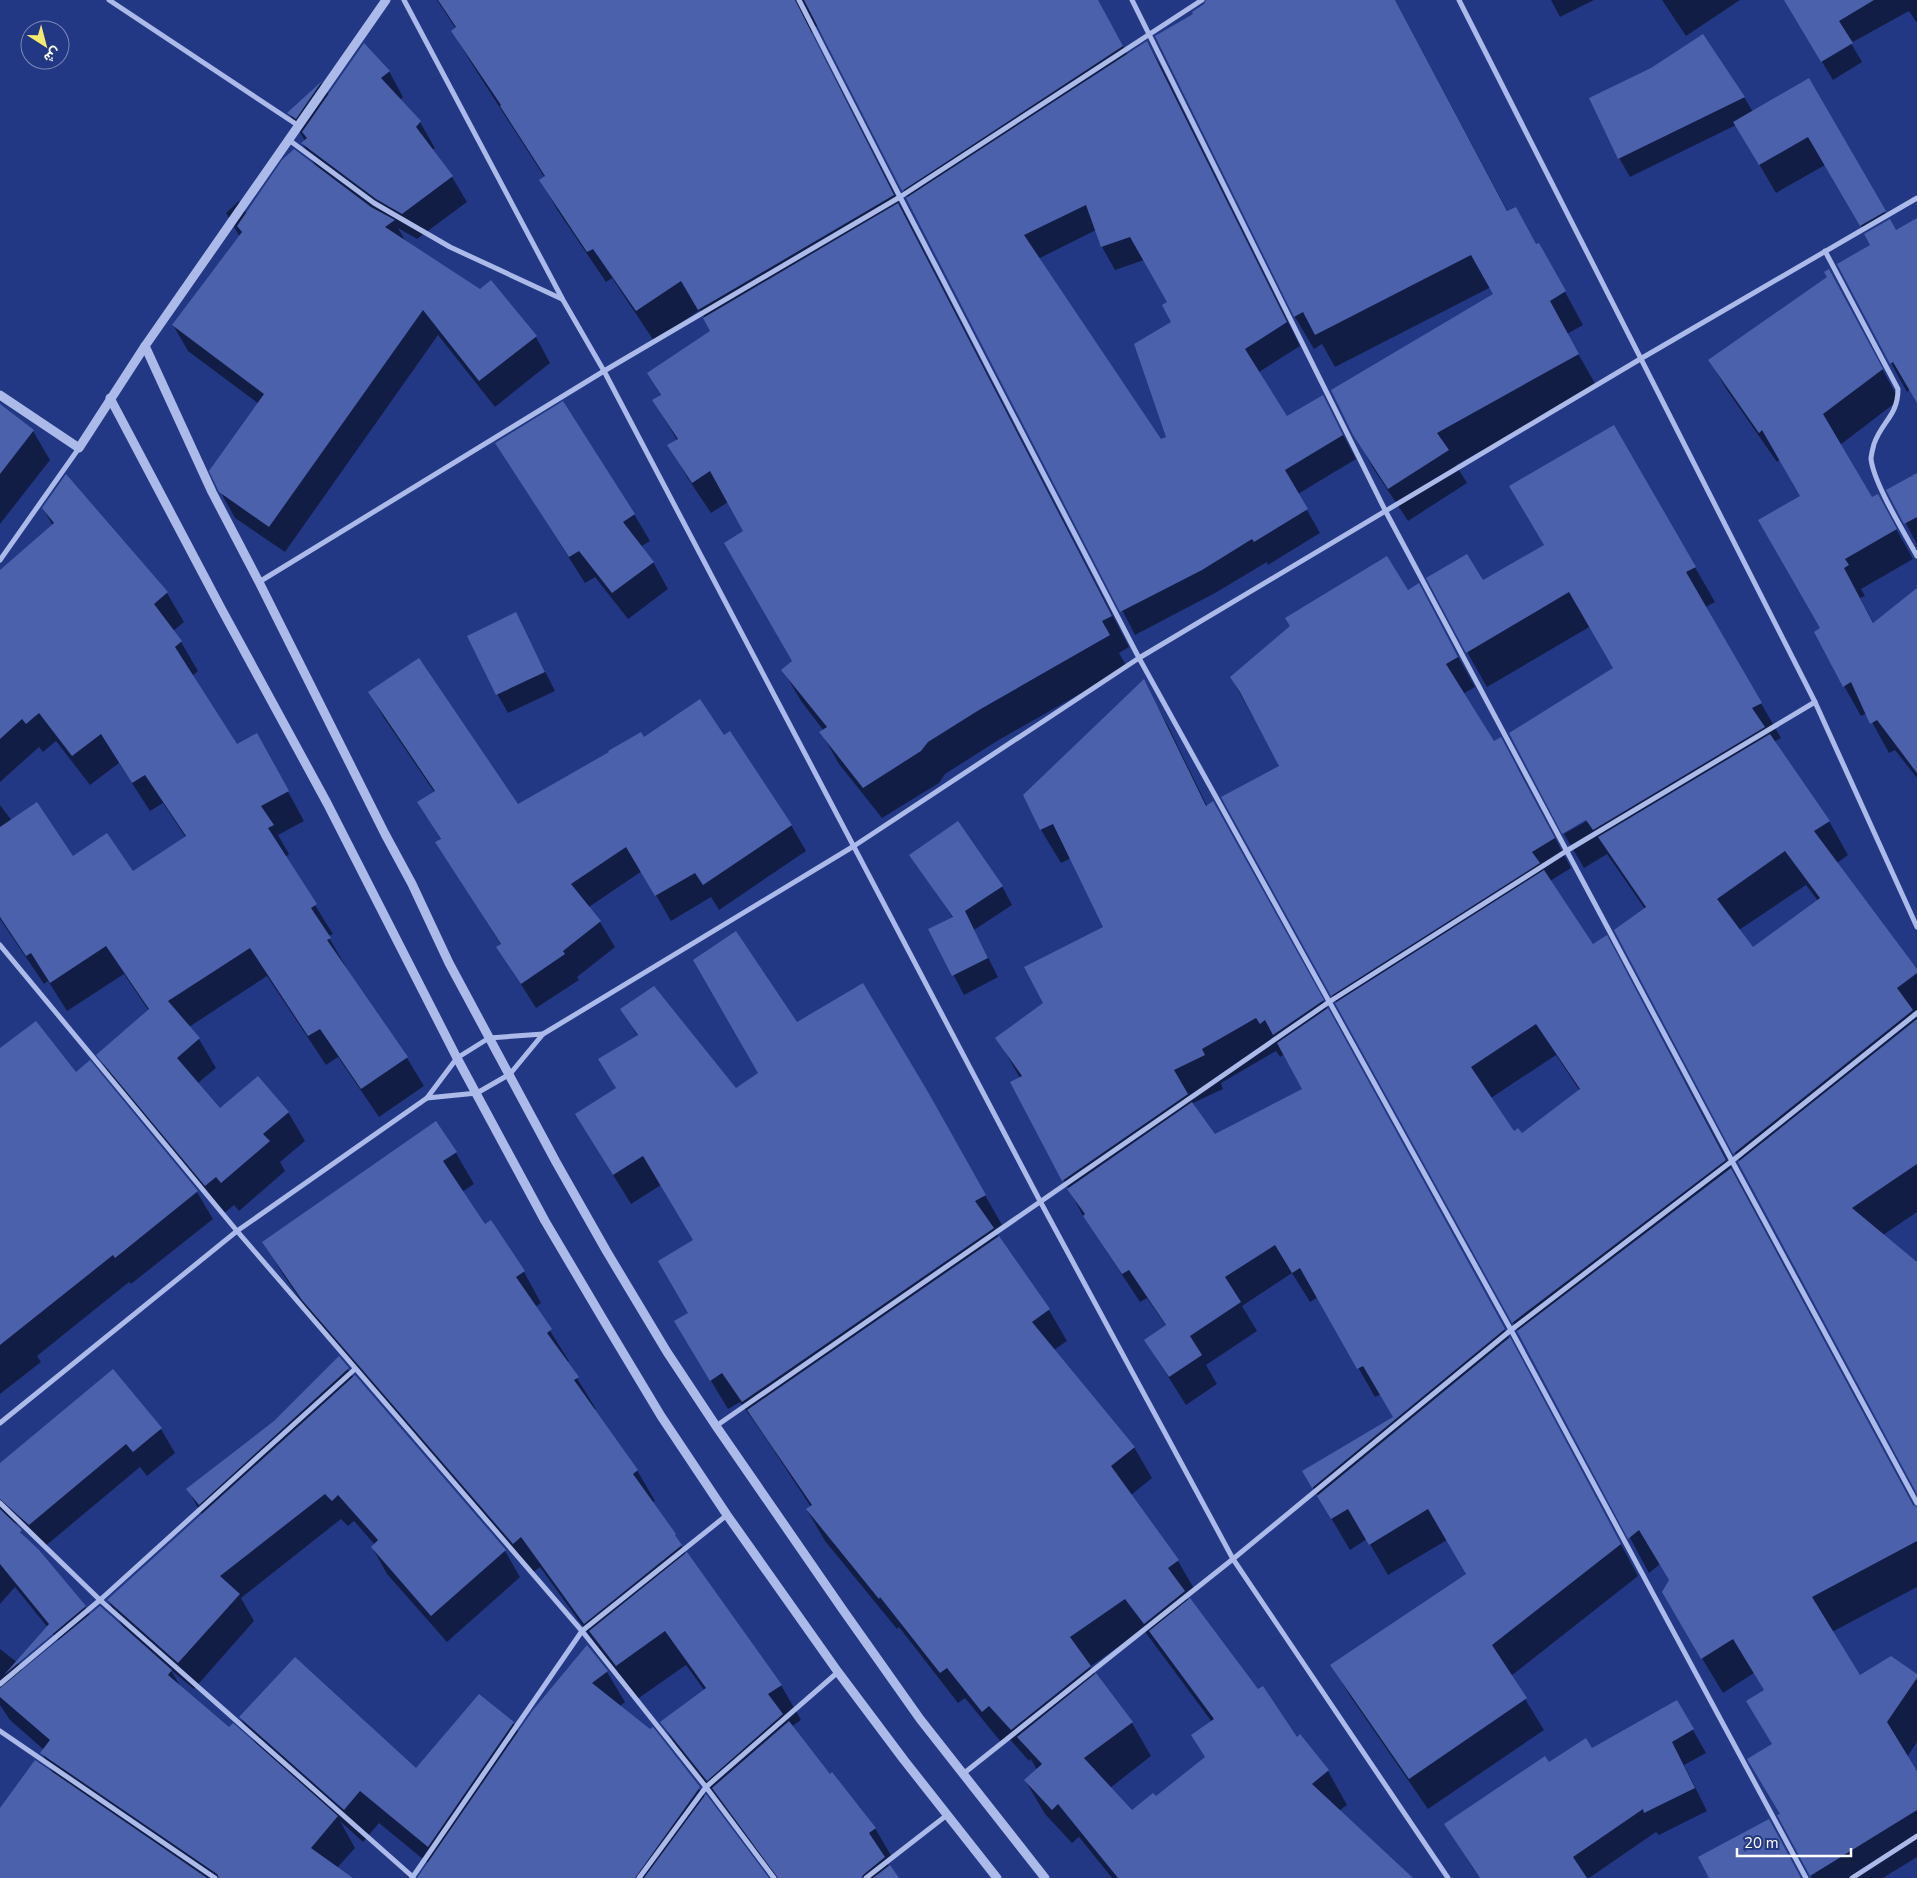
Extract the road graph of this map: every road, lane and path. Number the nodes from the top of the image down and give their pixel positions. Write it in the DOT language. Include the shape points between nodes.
graph roads {
  1 [pos="109,0"];
  2 [pos="386,0"];
  3 [pos="404,0"];
  4 [pos="799,0"];
  5 [pos="1132,0"];
  6 [pos="1202,0"];
  7 [pos="1459,0"];
  8 [pos="1150,35"];
  9 [pos="299,126"];
  10 [pos="289,140"];
  11 [pos="900,197"];
  12 [pos="1917,198"];
  13 [pos="1825,252"];
  14 [pos="563,300"];
  15 [pos="145,346"];
  16 [pos="1642,358"];
  17 [pos="604,371"];
  18 [pos="0,395"];
  19 [pos="110,398"];
  20 [pos="79,448"];
  21 [pos="1386,512"];
  22 [pos="1917,556"];
  23 [pos="0,560"];
  24 [pos="259,582"];
  25 [pos="1139,658"];
  26 [pos="1815,702"];
  27 [pos="854,846"];
  28 [pos="1568,850"];
  29 [pos="1917,927"];
  30 [pos="0,945"];
  31 [pos="1329,1002"];
  32 [pos="1917,1013"];
  33 [pos="543,1034"];
  34 [pos="489,1038"];
  35 [pos="457,1058"];
  36 [pos="510,1074"];
  37 [pos="477,1094"];
  38 [pos="427,1098"];
  39 [pos="1732,1160"];
  40 [pos="1040,1201"];
  41 [pos="237,1231"];
  42 [pos="1511,1330"];
  43 [pos="355,1369"];
  44 [pos="0,1423"];
  45 [pos="716,1426"];
  46 [pos="0,1503"];
  47 [pos="1917,1503"];
  48 [pos="728,1515"];
  49 [pos="1233,1559"];
  50 [pos="100,1600"];
  51 [pos="582,1631"];
  52 [pos="838,1672"];
  53 [pos="0,1684"];
  54 [pos="0,1731"];
  55 [pos="963,1774"];
  56 [pos="706,1787"];
  57 [pos="947,1815"];
  58 [pos="1917,1836"];
  59 [pos="412,1877"];
  60 [pos="215,1878"];
  61 [pos="639,1878"];
  62 [pos="774,1878"];
  63 [pos="866,1878"];
  64 [pos="997,1878"];
  65 [pos="1045,1878"];
  66 [pos="1448,1878"];
  67 [pos="1806,1878"];
  68 [pos="1852,1878"];
  1 -- 9 [label="street"];
  2 -- 9 [label="street"];
  3 -- 14 [label="street"];
  4 -- 11 [label="street"];
  5 -- 8 [label="street"];
  6 -- 8 [label="street"];
  7 -- 16 [label="street"];
  8 -- 11 [label="street"];
  8 -- 21 [label="street"];
  9 -- 10 [label="street"];
  10 -- 14 [label="street" via="374,203 450,247"];
  10 -- 15 [label="street"];
  11 -- 17 [label="street"];
  11 -- 25 [label="street"];
  12 -- 13 [label="street"];
  13 -- 16 [label="street"];
  13 -- 22 [label="street" via="1898,389 1894,412 1874,443 1871,458 1880,486"];
  14 -- 17 [label="street"];
  15 -- 19 [label="street"];
  15 -- 24 [label="street" via="212,492"];
  16 -- 21 [label="street"];
  16 -- 26 [label="street"];
  17 -- 24 [label="street"];
  17 -- 27 [label="street"];
  18 -- 20 [label="street"];
  19 -- 20 [label="street"];
  19 -- 35 [label="street" via="328,803"];
  20 -- 23 [label="street"];
  21 -- 25 [label="street"];
  21 -- 28 [label="street"];
  24 -- 34 [label="street"];
  25 -- 27 [label="street"];
  25 -- 31 [label="street"];
  26 -- 28 [label="street"];
  26 -- 29 [label="street"];
  27 -- 33 [label="street"];
  27 -- 40 [label="street"];
  28 -- 31 [label="street"];
  28 -- 39 [label="street"];
  30 -- 41 [label="street"];
  31 -- 40 [label="street"];
  31 -- 42 [label="street"];
  32 -- 39 [label="street"];
  33 -- 34 [label="street"];
  33 -- 36 [label="street"];
  34 -- 35 [label="street"];
  34 -- 36 [label="street"];
  35 -- 37 [label="street"];
  35 -- 38 [label="street"];
  36 -- 37 [label="street"];
  36 -- 45 [label="street" via="608,1252 667,1352"];
  37 -- 38 [label="street"];
  37 -- 48 [label="street" via="550,1229 662,1416"];
  38 -- 41 [label="street"];
  39 -- 42 [label="street"];
  39 -- 47 [label="street"];
  40 -- 45 [label="street"];
  40 -- 49 [label="street"];
  41 -- 43 [label="street"];
  41 -- 44 [label="street"];
  42 -- 49 [label="street"];
  42 -- 67 [label="street"];
  43 -- 50 [label="street"];
  43 -- 51 [label="street"];
  45 -- 55 [label="street" via="920,1719"];
  46 -- 50 [label="street"];
  48 -- 51 [label="street"];
  48 -- 52 [label="street"];
  49 -- 55 [label="street"];
  49 -- 66 [label="street"];
  50 -- 53 [label="street"];
  50 -- 59 [label="street"];
  51 -- 56 [label="street"];
  51 -- 59 [label="street"];
  52 -- 56 [label="street"];
  52 -- 57 [label="street"];
  54 -- 60 [label="street"];
  55 -- 65 [label="street"];
  56 -- 61 [label="street"];
  56 -- 62 [label="street"];
  57 -- 63 [label="street"];
  57 -- 64 [label="street"];
  58 -- 68 [label="street"];
}
